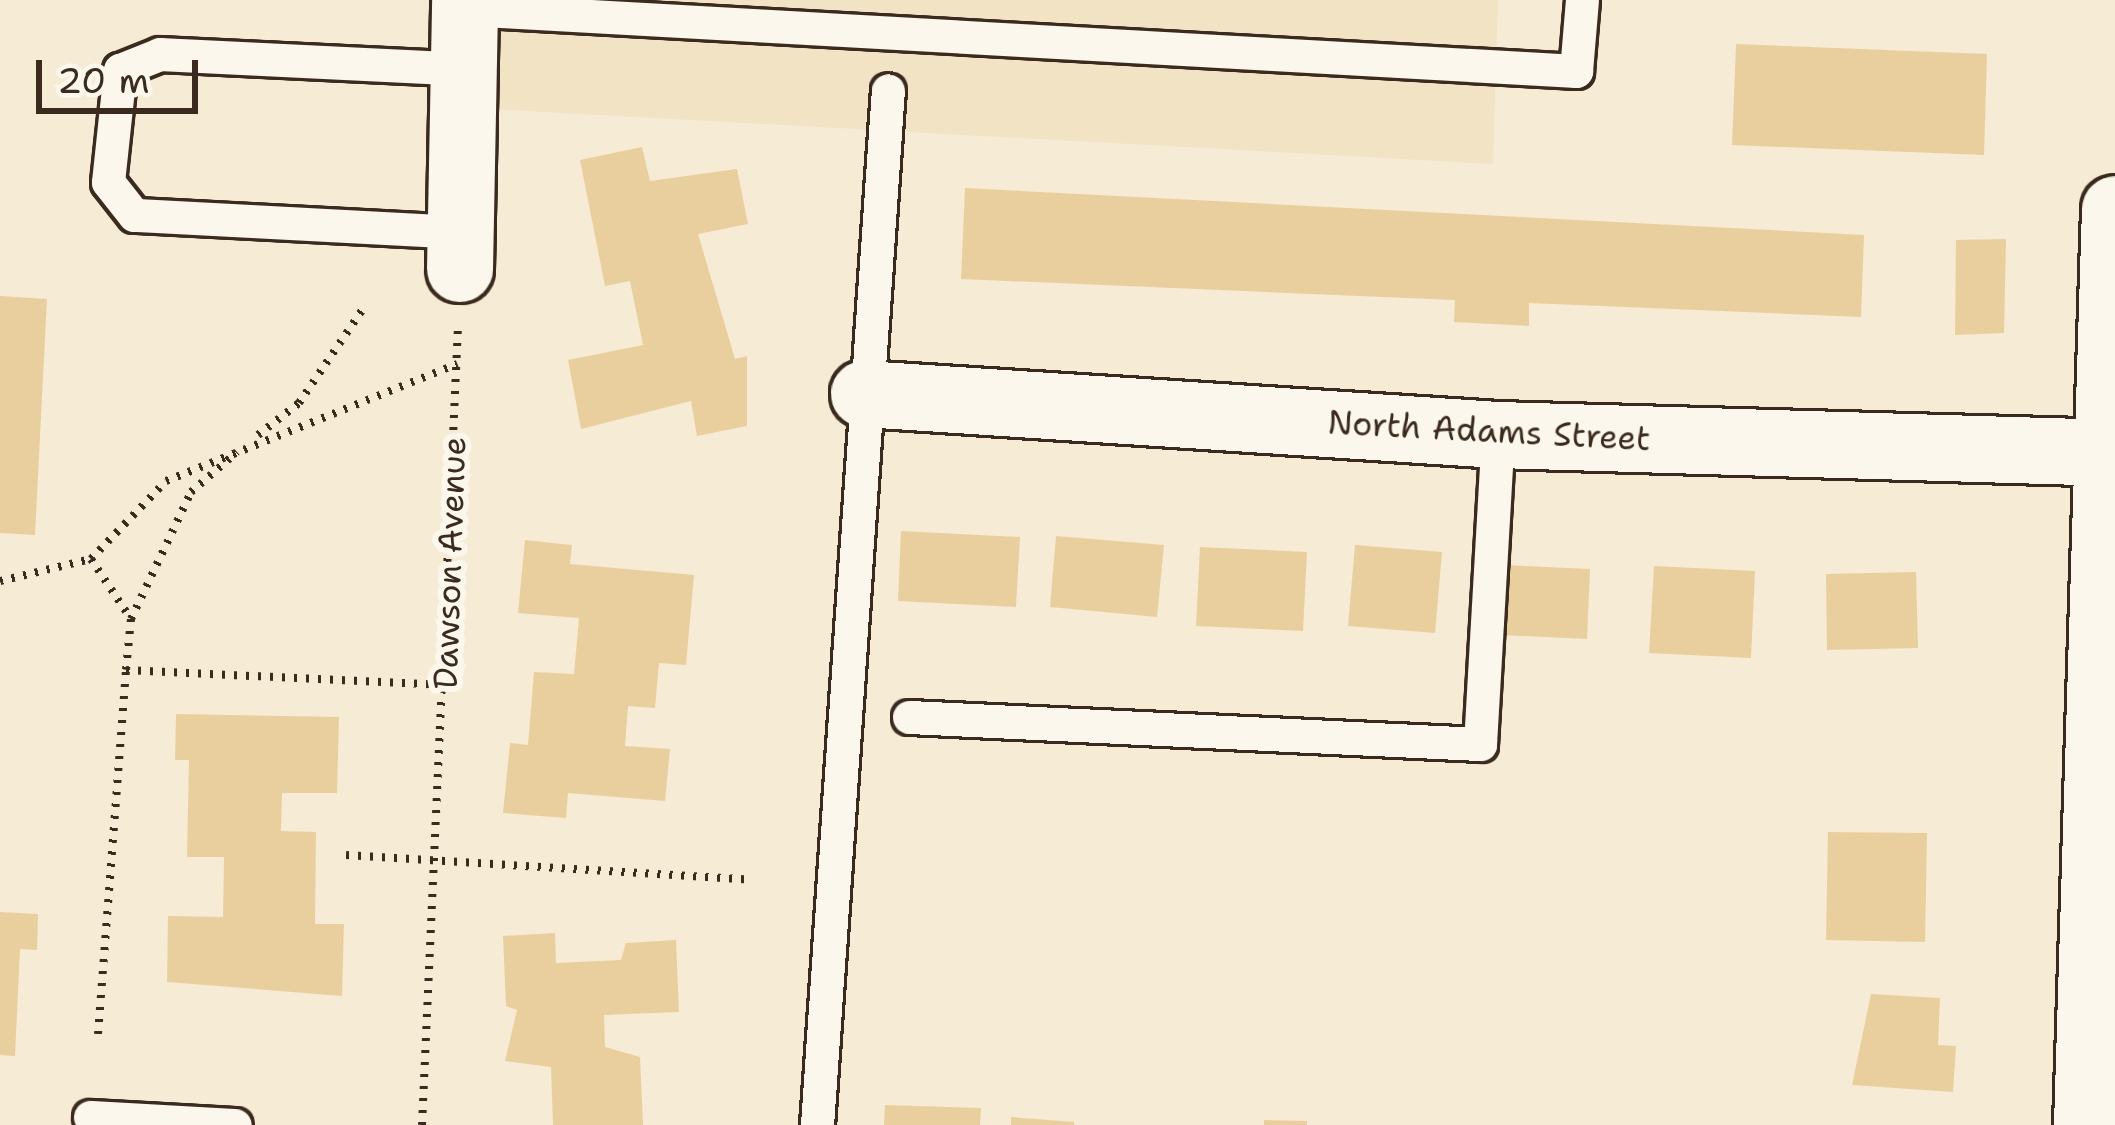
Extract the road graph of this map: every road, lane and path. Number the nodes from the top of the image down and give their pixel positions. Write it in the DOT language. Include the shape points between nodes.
graph roads {
  1 [pos="1582,0"];
  2 [pos="464,26"];
  3 [pos="888,90"];
  4 [pos="2115,209"];
  5 [pos="460,250"];
  6 [pos="363,309"];
  7 [pos="457,364"];
  8 [pos="864,394"];
  9 [pos="1498,434"];
  10 [pos="248,442"];
  11 [pos="2112,453"];
  12 [pos="92,559"];
  13 [pos="0,581"];
  14 [pos="131,619"];
  15 [pos="126,670"];
  16 [pos="446,685"];
  17 [pos="909,717"];
  18 [pos="346,855"];
  19 [pos="436,860"];
  20 [pos="752,880"];
  21 [pos="98,1034"];
  22 [pos="90,1118"];
  23 [pos="235,1125"];
  24 [pos="422,1125"];
  25 [pos="817,1125"];
  26 [pos="2087,1125"];
  1 -- 2 [label="lane" via="1576,71"];
  2 -- 5 [label="street"];
  2 -- 5 [label="lane" via="160,53 120,70 108,182 134,215"];
  3 -- 8 [label="lane"];
  4 -- 11 [label="street"];
  5 -- 7 [label="path, Dawson Avenue"];
  6 -- 10 [label="path" via="299,404"];
  7 -- 10 [label="path"];
  7 -- 16 [label="path, Dawson Avenue"];
  8 -- 9 [label="street, North Adams Street"];
  8 -- 25 [label="lane"];
  9 -- 11 [label="street, North Adams Street"];
  9 -- 17 [label="lane" via="1480,745"];
  10 -- 12 [label="path" via="166,481"];
  10 -- 14 [label="path" via="191,492"];
  11 -- 26 [label="street"];
  12 -- 13 [label="path"];
  12 -- 14 [label="path"];
  14 -- 15 [label="path"];
  15 -- 16 [label="path"];
  15 -- 21 [label="path"];
  16 -- 19 [label="path, Dawson Avenue"];
  18 -- 19 [label="path"];
  19 -- 20 [label="path"];
  19 -- 24 [label="path, Dawson Avenue"];
  22 -- 23 [label="lane"];
}
